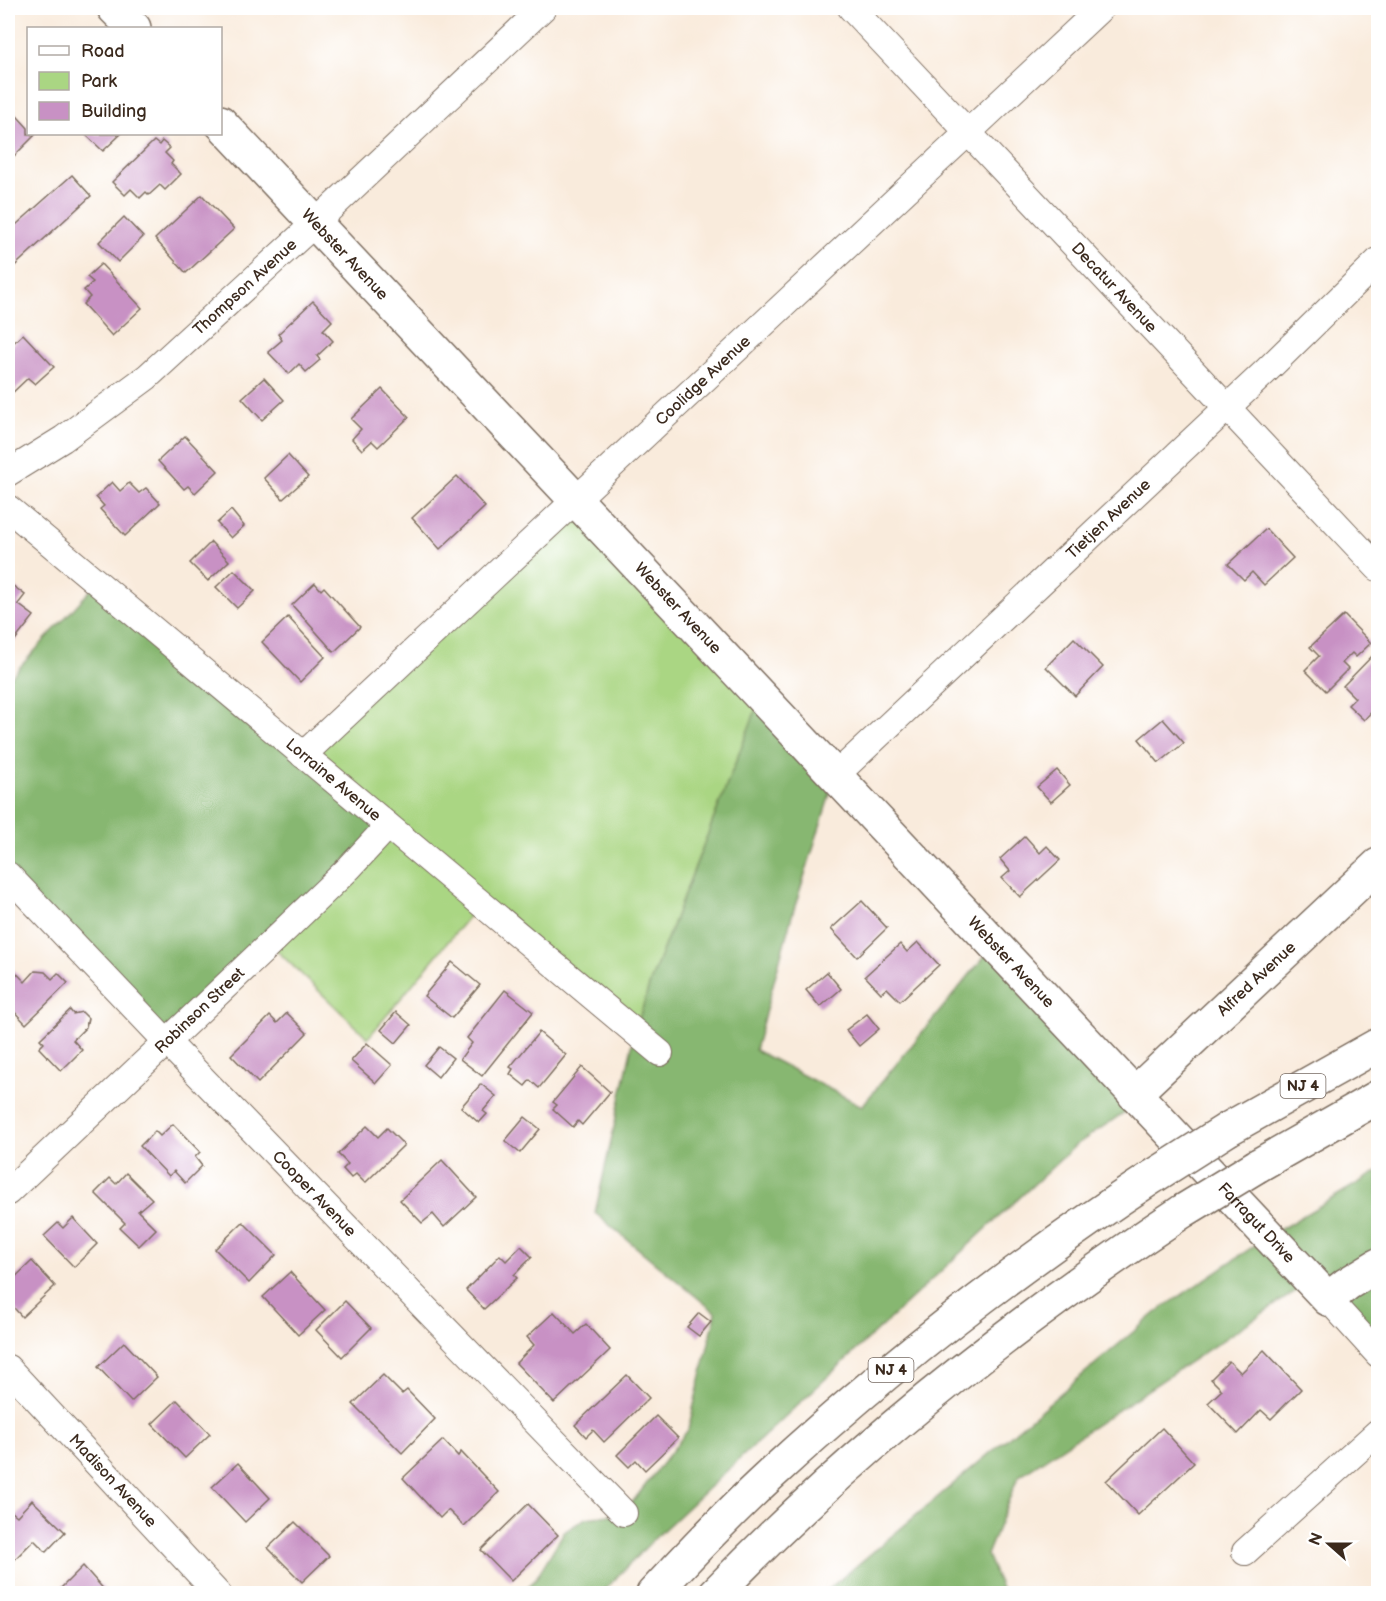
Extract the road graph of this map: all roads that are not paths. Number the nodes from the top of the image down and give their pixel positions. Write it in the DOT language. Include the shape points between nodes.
graph roads {
  1 [pos="114,8"];
  2 [pos="543,8"];
  3 [pos="851,8"];
  4 [pos="1101,8"];
  5 [pos="133,27"];
  6 [pos="222,124"];
  7 [pos="968,132"];
  8 [pos="314,224"];
  9 [pos="1378,261"];
  10 [pos="1227,407"];
  11 [pos="8,473"];
  12 [pos="575,499"];
  13 [pos="8,508"];
  14 [pos="1378,568"];
  15 [pos="303,755"];
  16 [pos="836,775"];
  17 [pos="388,826"];
  18 [pos="1378,865"];
  19 [pos="8,874"];
  20 [pos="167,1042"];
  21 [pos="1378,1045"];
  22 [pos="660,1053"];
  23 [pos="1134,1094"];
  24 [pos="1377,1098"];
  25 [pos="8,1192"];
  26 [pos="1378,1265"];
  27 [pos="1328,1299"];
  28 [pos="1378,1354"];
  29 [pos="8,1368"];
  30 [pos="1378,1432"];
  31 [pos="624,1513"];
  32 [pos="1245,1552"];
  33 [pos="218,1593"];
  34 [pos="653,1593"];
  35 [pos="715,1593"];
  1 -- 5 [label="main road"];
  2 -- 8 [label="street, Thompson Avenue"];
  3 -- 7 [label="street, Decatur Avenue"];
  4 -- 7 [label="street, Coolidge Avenue"];
  6 -- 8 [label="main road, Webster Avenue"];
  7 -- 10 [label="street, Decatur Avenue"];
  7 -- 12 [label="street, Coolidge Avenue"];
  8 -- 11 [label="street, Thompson Avenue" via="139,384"];
  8 -- 12 [label="main road, Webster Avenue"];
  9 -- 10 [label="street, Tietjen Avenue"];
  10 -- 14 [label="street, Decatur Avenue"];
  10 -- 16 [label="street, Tietjen Avenue"];
  12 -- 15 [label="street, Coolidge Avenue"];
  12 -- 16 [label="main road, Webster Avenue"];
  13 -- 15 [label="street, Lorraine Avenue"];
  15 -- 17 [label="street, Lorraine Avenue"];
  16 -- 23 [label="main road, Webster Avenue"];
  17 -- 20 [label="street, Robinson Street"];
  17 -- 22 [label="street, Lorraine Avenue"];
  18 -- 23 [label="main road, Alfred Avenue"];
  19 -- 20 [label="street, Cooper Avenue"];
  20 -- 25 [label="street, Robinson Street"];
  20 -- 31 [label="street, Cooper Avenue"];
  21 -- 34 [label="main road, NJ 4, bridge" via="1228,1129 1154,1176 932,1335 767,1478"];
  23 -- 27 [label="main road, Farragut Drive"];
  24 -- 35 [label="main road, NJ 4, bridge" via="1183,1211 1062,1294 893,1426"];
  26 -- 27 [label="main road"];
  27 -- 28 [label="street, Farragut Drive"];
  29 -- 33 [label="street, Madison Avenue"];
  30 -- 32 [label="street"];
}
